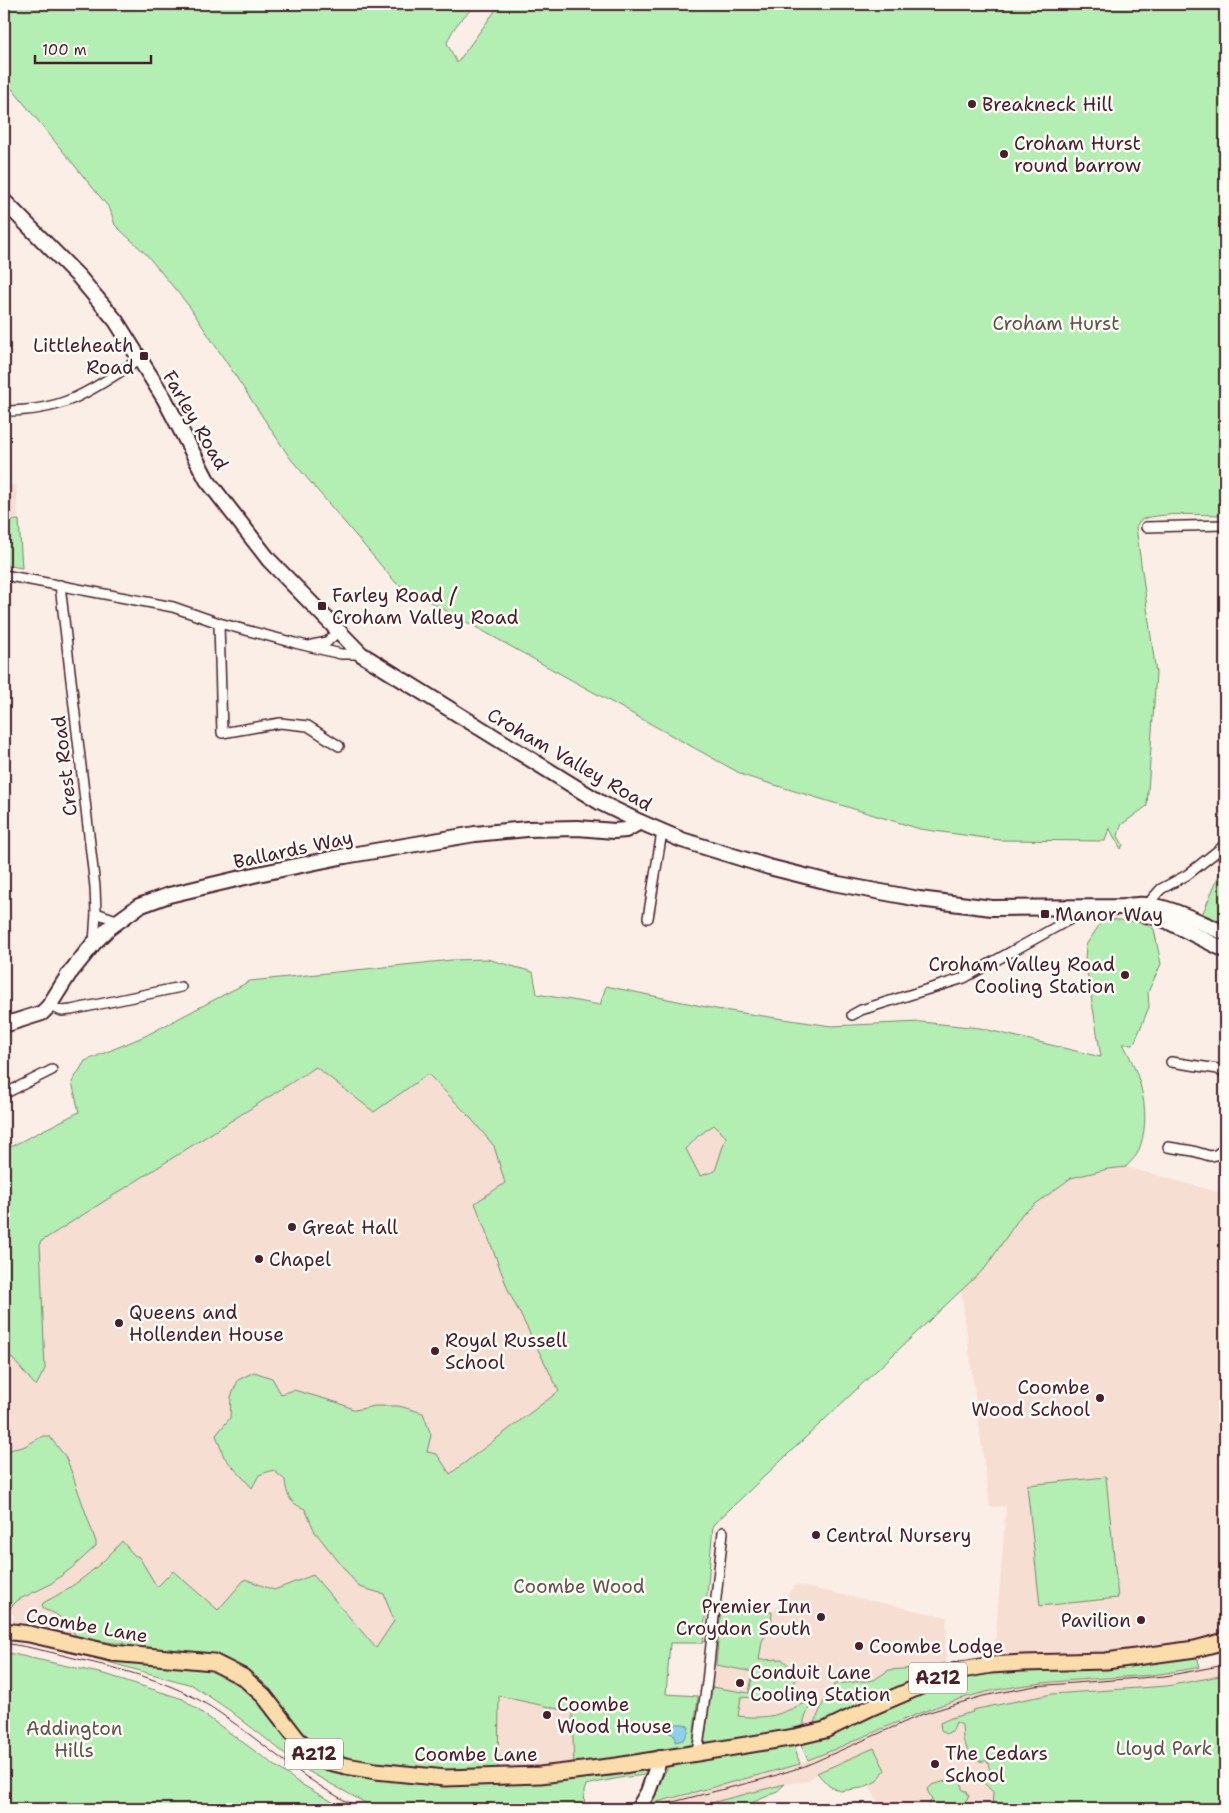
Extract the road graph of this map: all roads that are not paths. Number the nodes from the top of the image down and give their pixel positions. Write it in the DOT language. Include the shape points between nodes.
graph roads {
  1 [pos="4,201"];
  2 [pos="139,360"];
  3 [pos="4,411"];
  4 [pos="1225,525"];
  5 [pos="1146,527"];
  6 [pos="4,574"];
  7 [pos="60,585"];
  8 [pos="219,623"];
  9 [pos="338,632"];
  10 [pos="307,646"];
  11 [pos="361,654"];
  12 [pos="339,746"];
  13 [pos="640,822"];
  14 [pos="662,832"];
  15 [pos="1225,845"];
  16 [pos="1083,908"];
  17 [pos="1148,910"];
  18 [pos="96,912"];
  19 [pos="648,918"];
  20 [pos="119,921"];
  21 [pos="1225,933"];
  22 [pos="94,943"];
  23 [pos="1225,950"];
  24 [pos="181,987"];
  25 [pos="49,1006"];
  26 [pos="852,1015"];
  27 [pos="4,1026"];
  28 [pos="1171,1062"];
  29 [pos="52,1070"];
  30 [pos="1225,1074"];
  31 [pos="4,1094"];
  32 [pos="1168,1146"];
  33 [pos="1225,1148"];
  34 [pos="723,1532"];
  35 [pos="4,1631"];
  36 [pos="1225,1641"];
  37 [pos="697,1754"];
  38 [pos="660,1758"];
  39 [pos="638,1809"];
  1 -- 2 [label="street, Farley Road" via="79,277 116,321"];
  2 -- 3 [label="street" via="72,400"];
  2 -- 9 [label="street, Farley Road" via="164,398 207,480 269,560"];
  4 -- 5 [label="street"];
  6 -- 7 [label="street, Croham Valley Road"];
  7 -- 8 [label="street, Croham Valley Road" via="173,607"];
  7 -- 18 [label="street, Crest Road"];
  8 -- 10 [label="street, Croham Valley Road"];
  8 -- 12 [label="street" via="222,733 280,723 308,726"];
  9 -- 10 [label="street" via="323,644"];
  9 -- 11 [label="street, Farley Road"];
  10 -- 11 [label="street, Croham Valley Road" via="341,654"];
  11 -- 13 [label="street, Croham Valley Road" via="536,764"];
  13 -- 14 [label="street, Croham Valley Road"];
  13 -- 20 [label="street, Ballards Way" via="626,830 614,831 527,829 475,834 345,856 169,895 139,906"];
  14 -- 16 [label="street, Croham Valley Road" via="832,884 992,908"];
  14 -- 19 [label="street"];
  15 -- 17 [label="street" via="1187,875 1161,889"];
  16 -- 17 [label="street, Croham Valley Road"];
  16 -- 26 [label="street" via="1074,917 964,978"];
  17 -- 21 [label="street, Croham Valley Road" via="1168,909"];
  17 -- 23 [label="street, Croham Valley Road"];
  18 -- 20 [label="street"];
  18 -- 22 [label="street, Crest Road"];
  20 -- 22 [label="street, Ballards Way"];
  22 -- 25 [label="street, Ballards Way"];
  24 -- 25 [label="street" via="71,1010 62,1011"];
  25 -- 27 [label="street, Ballards Way" via="42,1013"];
  28 -- 30 [label="street" via="1218,1069"];
  29 -- 31 [label="street"];
  32 -- 33 [label="street" via="1210,1156"];
  34 -- 37 [label="street"];
  35 -- 38 [label="main road, Coombe Lane / A212" via="112,1653 213,1662 243,1677 264,1696 298,1740 313,1752 325,1760 346,1766 455,1778 540,1775"];
  36 -- 37 [label="main road, A212" via="1195,1649 1106,1661 1015,1663 956,1671 825,1730"];
  37 -- 38 [label="main road, A212"];
  38 -- 39 [label="street"];
}
